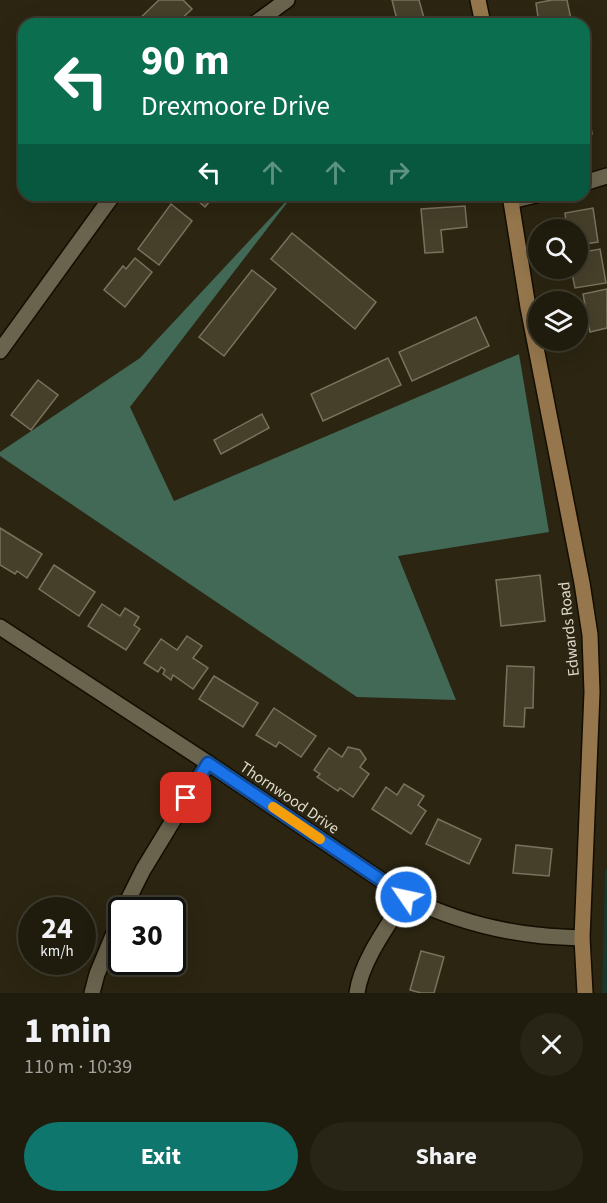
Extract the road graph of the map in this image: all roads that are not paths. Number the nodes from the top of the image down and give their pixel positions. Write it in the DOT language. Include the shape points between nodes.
graph roads {
  1 [pos="287,0"];
  2 [pos="478,0"];
  3 [pos="262,18"];
  4 [pos="482,18"];
  5 [pos="607,176"];
  6 [pos="590,181"];
  7 [pos="109,201"];
  8 [pos="511,201"];
  9 [pos="0,351"];
  10 [pos="0,627"];
  11 [pos="208,763"];
  12 [pos="130,897"];
  13 [pos="406,897"];
  14 [pos="582,938"];
  15 [pos="108,945"];
  16 [pos="92,993"];
  17 [pos="357,993"];
  18 [pos="585,993"];
  1 -- 3 [label="street"];
  2 -- 4 [label="main road"];
  5 -- 6 [label="street"];
  7 -- 9 [label="street"];
  8 -- 14 [label="main road, Edwards Road" via="590,636 592,692"];
  10 -- 11 [label="street, Thornwood Drive"];
  11 -- 12 [label="street"];
  11 -- 13 [label="street, Thornwood Drive"];
  13 -- 14 [label="street, Thornwood Drive" via="480,925"];
  13 -- 17 [label="street" via="363,968"];
  14 -- 18 [label="main road, Edwards Road"];
  15 -- 16 [label="street"];
}
